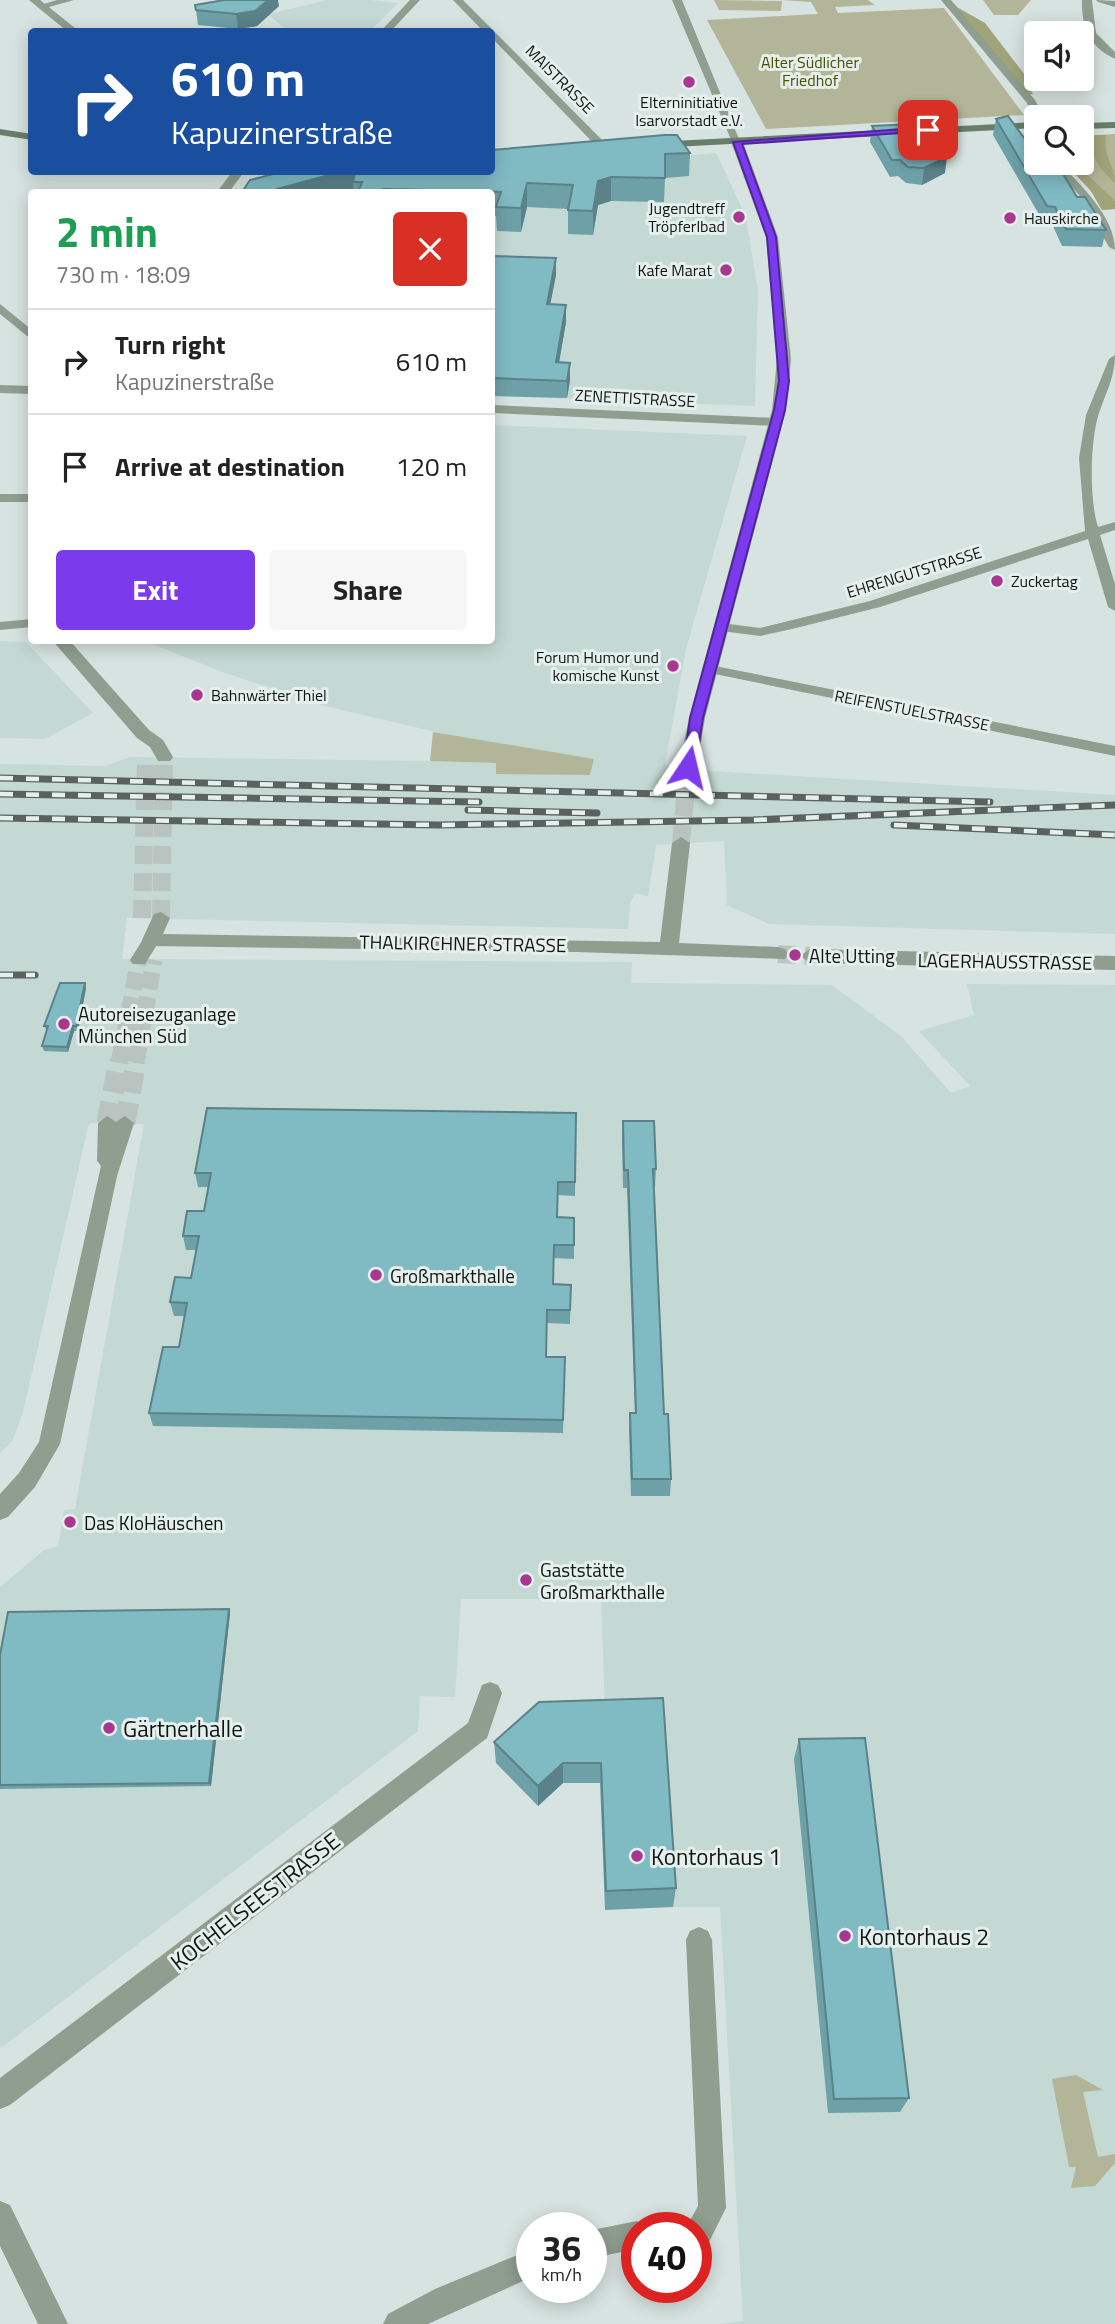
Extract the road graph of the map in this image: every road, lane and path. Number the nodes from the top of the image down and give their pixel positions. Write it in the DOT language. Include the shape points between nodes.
graph roads {
  1 [pos="69,0"];
  2 [pos="415,0"];
  3 [pos="458,0"];
  4 [pos="677,0"];
  5 [pos="946,0"];
  6 [pos="1087,0"];
  7 [pos="1101,0"];
  8 [pos="38,3"];
  9 [pos="1115,4"];
  10 [pos="70,28"];
  11 [pos="388,28"];
  12 [pos="487,28"];
  13 [pos="495,36"];
  14 [pos="1115,56"];
  15 [pos="1030,105"];
  16 [pos="1115,125"];
  17 [pos="1024,126"];
  18 [pos="1094,126"];
  19 [pos="0,132"];
  20 [pos="28,136"];
  21 [pos="737,142"];
  22 [pos="605,149"];
  23 [pos="647,149"];
  24 [pos="1065,175"];
  25 [pos="1115,247"];
  26 [pos="0,309"];
  27 [pos="28,334"];
  28 [pos="1115,359"];
  29 [pos="0,388"];
  30 [pos="28,390"];
  31 [pos="495,409"];
  32 [pos="776,422"];
  33 [pos="0,498"];
  34 [pos="28,498"];
  35 [pos="1115,526"];
  36 [pos="1095,533"];
  37 [pos="1115,607"];
  38 [pos="28,623"];
  39 [pos="0,626"];
  40 [pos="721,627"];
  41 [pos="64,644"];
  42 [pos="709,669"];
  43 [pos="143,734"];
  44 [pos="1115,751"];
  45 [pos="146,757"];
  46 [pos="164,757"];
  47 [pos="688,767"];
  48 [pos="681,843"];
  49 [pos="152,918"];
  50 [pos="151,940"];
  51 [pos="669,948"];
  52 [pos="778,954"];
  53 [pos="810,956"];
  54 [pos="146,960"];
  55 [pos="1115,963"];
  56 [pos="116,1123"];
  57 [pos="0,1510"];
  58 [pos="490,1693"];
  59 [pos="699,1940"];
  60 [pos="0,2095"];
  61 [pos="710,2212"];
  62 [pos="0,2215"];
  63 [pos="516,2270"];
  64 [pos="53,2324"];
  65 [pos="398,2324"];
  1 -- 8 [label="street"];
  2 -- 11 [label="street"];
  3 -- 12 [label="street, MAISTRASSE"];
  4 -- 21 [label="street"];
  5 -- 15 [label="street"];
  6 -- 14 [label="street" via="1086,26 1100,47"];
  7 -- 9 [label="street"];
  8 -- 10 [label="street"];
  13 -- 22 [label="street, MAISTRASSE"];
  16 -- 18 [label="main road"];
  17 -- 21 [label="main road"];
  19 -- 20 [label="main road"];
  21 -- 23 [label="main road" via="722,147"];
  21 -- 32 [label="street" via="772,237 784,359"];
  22 -- 22 [label="main road" via="590,152 620,150"];
  24 -- 25 [label="street" via="1083,193"];
  26 -- 27 [label="street"];
  28 -- 36 [label="street" via="1092,415 1086,458 1089,521"];
  29 -- 30 [label="street"];
  31 -- 32 [label="street, ZENETTISTRASSE"];
  32 -- 40 [label="street"];
  33 -- 34 [label="street"];
  35 -- 36 [label="street, EHRENGUTSTRASSE"];
  36 -- 37 [label="street"];
  36 -- 40 [label="street, EHRENGUTSTRASSE" via="803,623 760,632"];
  38 -- 39 [label="street"];
  40 -- 42 [label="street"];
  41 -- 43 [label="street"];
  42 -- 44 [label="street, REIFENSTUELSTRASSE"];
  42 -- 47 [label="street"];
  43 -- 45 [label="street"];
  43 -- 46 [label="street" via="158,744"];
  48 -- 51 [label="street"];
  49 -- 50 [label="street"];
  50 -- 51 [label="street, THALKIRCHNER STRASSE"];
  50 -- 54 [label="street"];
  51 -- 52 [label="street"];
  53 -- 55 [label="street, LAGERHAUSSTRASSE"];
  56 -- 57 [label="street" via="49,1444 27,1480"];
  58 -- 60 [label="street, KOCHELSEESTRASSE" via="478,1730"];
  59 -- 61 [label="street"];
  62 -- 64 [label="street"];
  63 -- 65 [label="street"];
}
